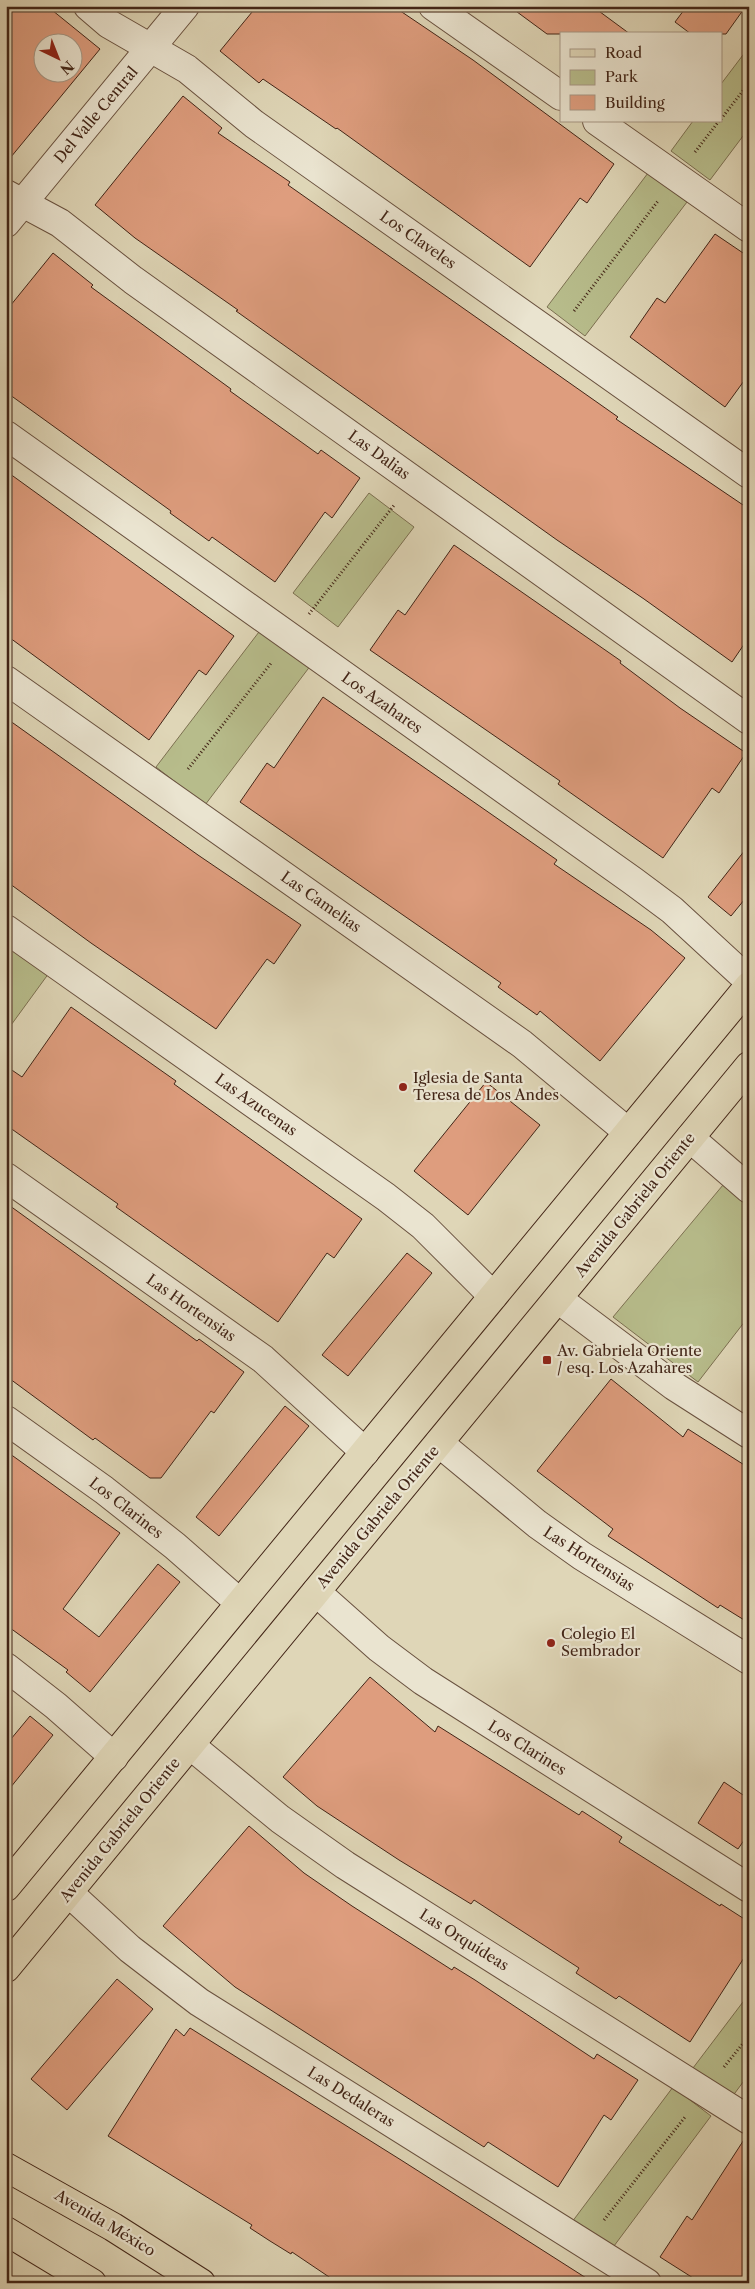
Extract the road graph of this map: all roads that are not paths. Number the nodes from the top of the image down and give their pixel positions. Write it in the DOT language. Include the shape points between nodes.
graph roads {
  1 [pos="88,6"];
  2 [pos="185,6"];
  3 [pos="433,6"];
  4 [pos="151,48"];
  5 [pos="560,95"];
  6 [pos="598,122"];
  7 [pos="12,207"];
  8 [pos="749,228"];
  9 [pos="6,436"];
  10 [pos="749,474"];
  11 [pos="6,680"];
  12 [pos="749,720"];
  13 [pos="6,929"];
  14 [pos="749,981"];
  15 [pos="749,986"];
  16 [pos="749,1066"];
  17 [pos="628,1132"];
  18 [pos="690,1138"];
  19 [pos="6,1177"];
  20 [pos="749,1189"];
  21 [pos="493,1296"];
  22 [pos="558,1298"];
  23 [pos="6,1420"];
  24 [pos="749,1434"];
  25 [pos="439,1443"];
  26 [pos="365,1452"];
  27 [pos="316,1592"];
  28 [pos="240,1603"];
  29 [pos="749,1660"];
  30 [pos="6,1667"];
  31 [pos="190,1745"];
  32 [pos="114,1757"];
  33 [pos="6,1887"];
  34 [pos="749,1888"];
  35 [pos="69,1893"];
  36 [pos="6,1968"];
  37 [pos="749,2120"];
  38 [pos="6,2167"];
  39 [pos="6,2232"];
  40 [pos="92,2283"];
  41 [pos="201,2283"];
  42 [pos="647,2283"];
  1 -- 4 [label="street, Los Claveles" via="109,24"];
  2 -- 4 [label="street, Del Valle Central"];
  3 -- 5 [label="street"];
  4 -- 7 [label="street, Del Valle Central"];
  4 -- 10 [label="street, Los Claveles" via="187,69 254,124"];
  6 -- 8 [label="street"];
  7 -- 12 [label="street, Las Dalias" via="60,223 133,280"];
  9 -- 14 [label="street, Los Azahares" via="633,881 672,910"];
  11 -- 17 [label="street, Las Camelias" via="522,1044"];
  13 -- 21 [label="street, Las Azucenas" via="386,1197 423,1226"];
  15 -- 17 [label="main road"];
  16 -- 18 [label="main road, Avenida Gabriela Oriente"];
  17 -- 21 [label="main road"];
  18 -- 20 [label="street"];
  18 -- 22 [label="main road, Avenida Gabriela Oriente"];
  19 -- 26 [label="street, Las Hortensias" via="263,1360"];
  21 -- 26 [label="main road"];
  22 -- 24 [label="street" via="674,1386"];
  22 -- 25 [label="main road, Avenida Gabriela Oriente"];
  23 -- 28 [label="street, Los Clarines" via="104,1490"];
  25 -- 27 [label="main road, Avenida Gabriela Oriente"];
  25 -- 29 [label="street, Las Hortensias" via="536,1524"];
  26 -- 28 [label="main road"];
  27 -- 31 [label="main road, Avenida Gabriela Oriente"];
  27 -- 34 [label="street, Los Clarines" via="379,1648 423,1681"];
  28 -- 32 [label="main road"];
  30 -- 32 [label="street"];
  31 -- 35 [label="main road, Avenida Gabriela Oriente"];
  31 -- 37 [label="street, Las Orquídeas" via="344,1865"];
  32 -- 33 [label="main road"];
  35 -- 36 [label="main road, Avenida Gabriela Oriente"];
  35 -- 42 [label="street, Las Dedaleras" via="130,1950 199,2002"];
  38 -- 41 [label="main road, Avenida México" via="113,2227"];
  39 -- 40 [label="main road"];
}
